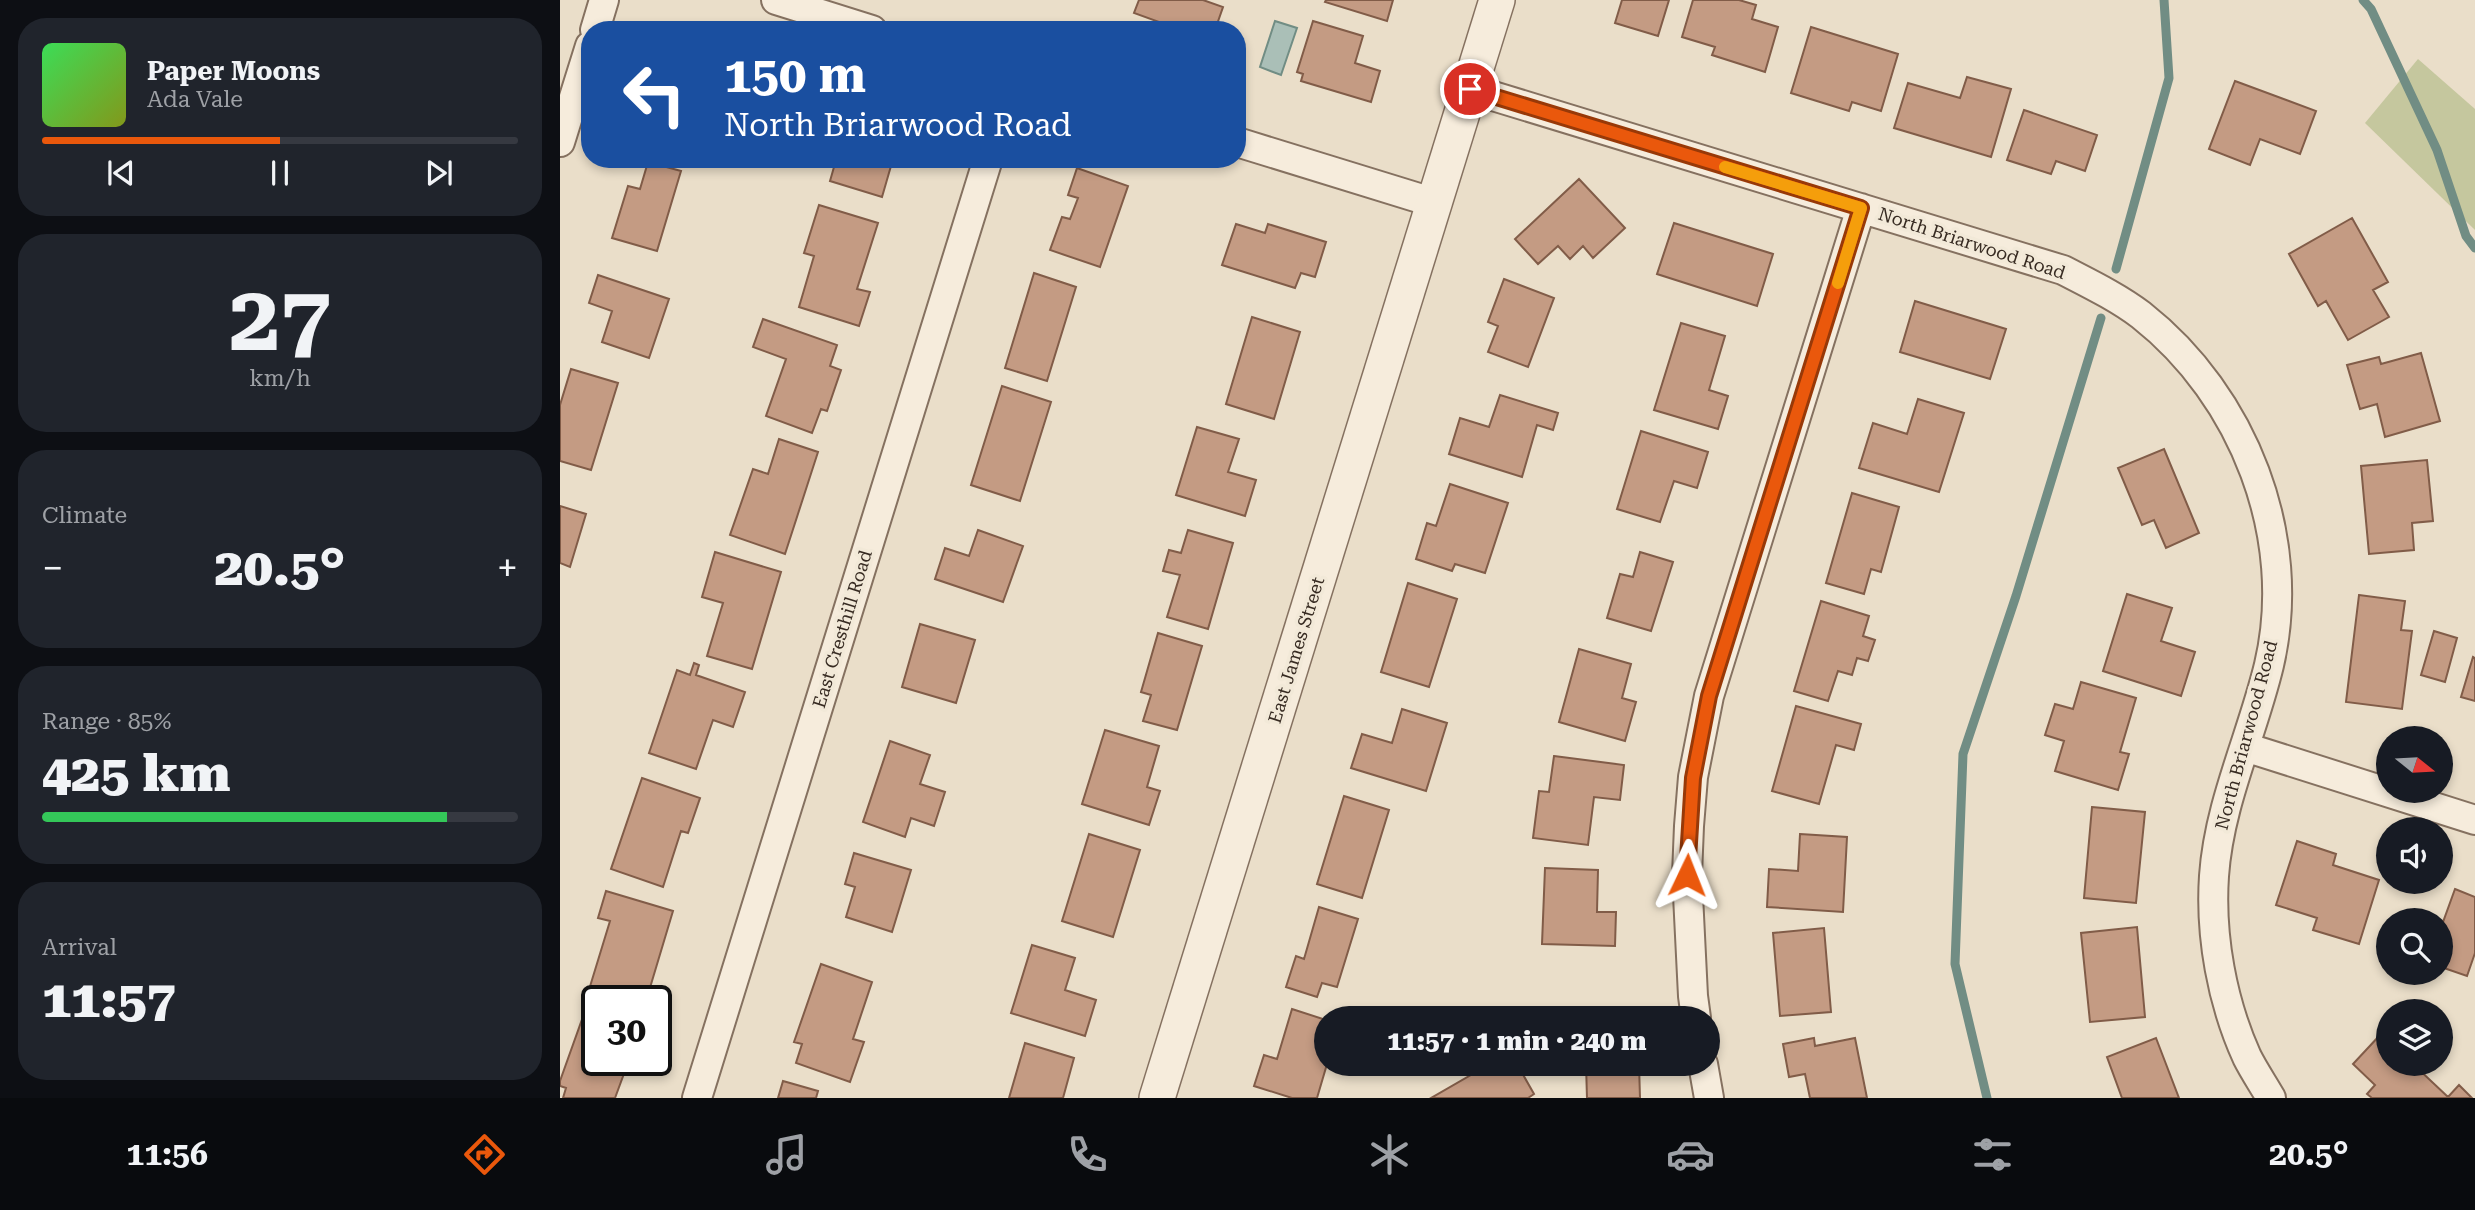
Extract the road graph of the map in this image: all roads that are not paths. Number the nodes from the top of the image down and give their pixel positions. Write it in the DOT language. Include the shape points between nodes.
graph roads {
  1 [pos="604,0"];
  2 [pos="776,0"];
  3 [pos="1497,0"];
  4 [pos="598,21"];
  5 [pos="843,21"];
  6 [pos="581,75"];
  7 [pos="1470,89"];
  8 [pos="560,142"];
  9 [pos="1246,145"];
  10 [pos="985,168"];
  11 [pos="1435,202"];
  12 [pos="1861,208"];
  13 [pos="2245,747"];
  14 [pos="2475,820"];
  15 [pos="1694,1006"];
  16 [pos="1705,1076"];
  17 [pos="697,1098"];
  18 [pos="1157,1098"];
  19 [pos="1709,1098"];
  20 [pos="2271,1098"];
  1 -- 4 [label="street"];
  2 -- 5 [label="street"];
  3 -- 7 [label="street, East James Street"];
  6 -- 8 [label="street"];
  7 -- 11 [label="street, East James Street"];
  7 -- 12 [label="street, North Briarwood Road"];
  9 -- 11 [label="street"];
  10 -- 17 [label="street, East Cresthill Road"];
  11 -- 18 [label="street, East James Street"];
  12 -- 13 [label="street, North Briarwood Road" via="2063,270 2141,316 2201,374 2246,449 2272,539 2275,626 2269,665"];
  12 -- 15 [label="street" via="1709,696 1689,826"];
  13 -- 14 [label="street"];
  13 -- 20 [label="street, North Briarwood Road" via="2219,834 2215,934 2238,1036"];
  16 -- 19 [label="street"];
}
